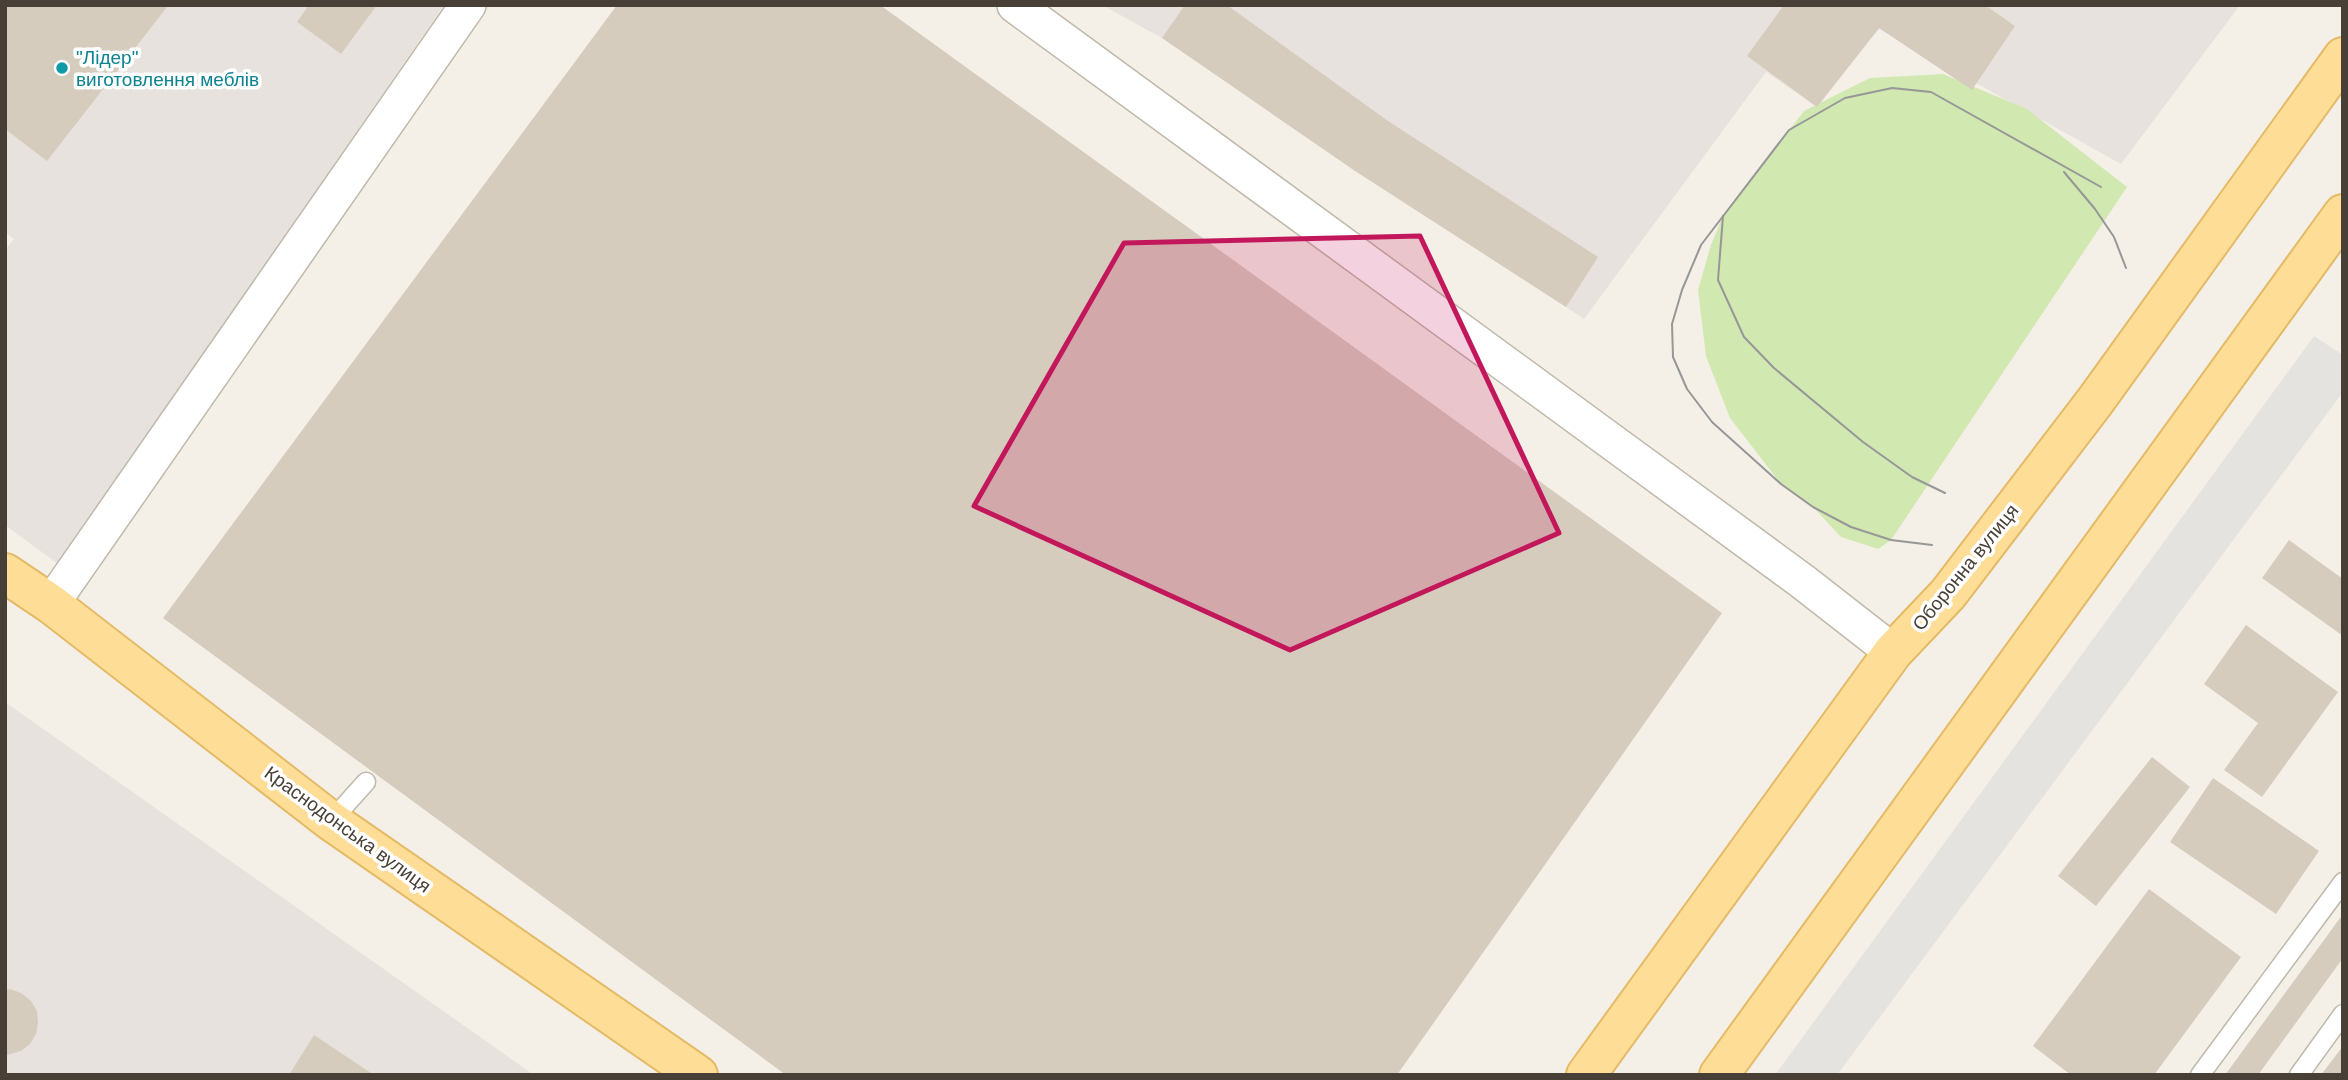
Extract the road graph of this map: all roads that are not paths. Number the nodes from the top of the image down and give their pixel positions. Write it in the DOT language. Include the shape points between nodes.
graph roads {
  1 [pos="468,5"];
  2 [pos="1015,5"];
  3 [pos="2343,57"];
  4 [pos="2343,214"];
  5 [pos="5,573"];
  6 [pos="51,604"];
  7 [pos="1893,652"];
  8 [pos="366,782"];
  9 [pos="331,821"];
  10 [pos="2343,882"];
  11 [pos="2343,1014"];
  12 [pos="698,1075"];
  13 [pos="1586,1075"];
  14 [pos="1719,1075"];
  15 [pos="2200,1075"];
  16 [pos="2299,1075"];
  1 -- 6 [label="street"];
  2 -- 7 [label="street"];
  3 -- 7 [label="main road, Оборонна вулиця" via="2096,400 1948,594"];
  4 -- 14 [label="main road"];
  5 -- 6 [label="main road, Краснодонська вулиця"];
  6 -- 9 [label="main road, Краснодонська вулиця"];
  7 -- 13 [label="main road, Оборонна вулиця"];
  8 -- 9 [label="lane"];
  9 -- 12 [label="main road, Краснодонська вулиця"];
  10 -- 15 [label="lane"];
  11 -- 16 [label="lane"];
}
